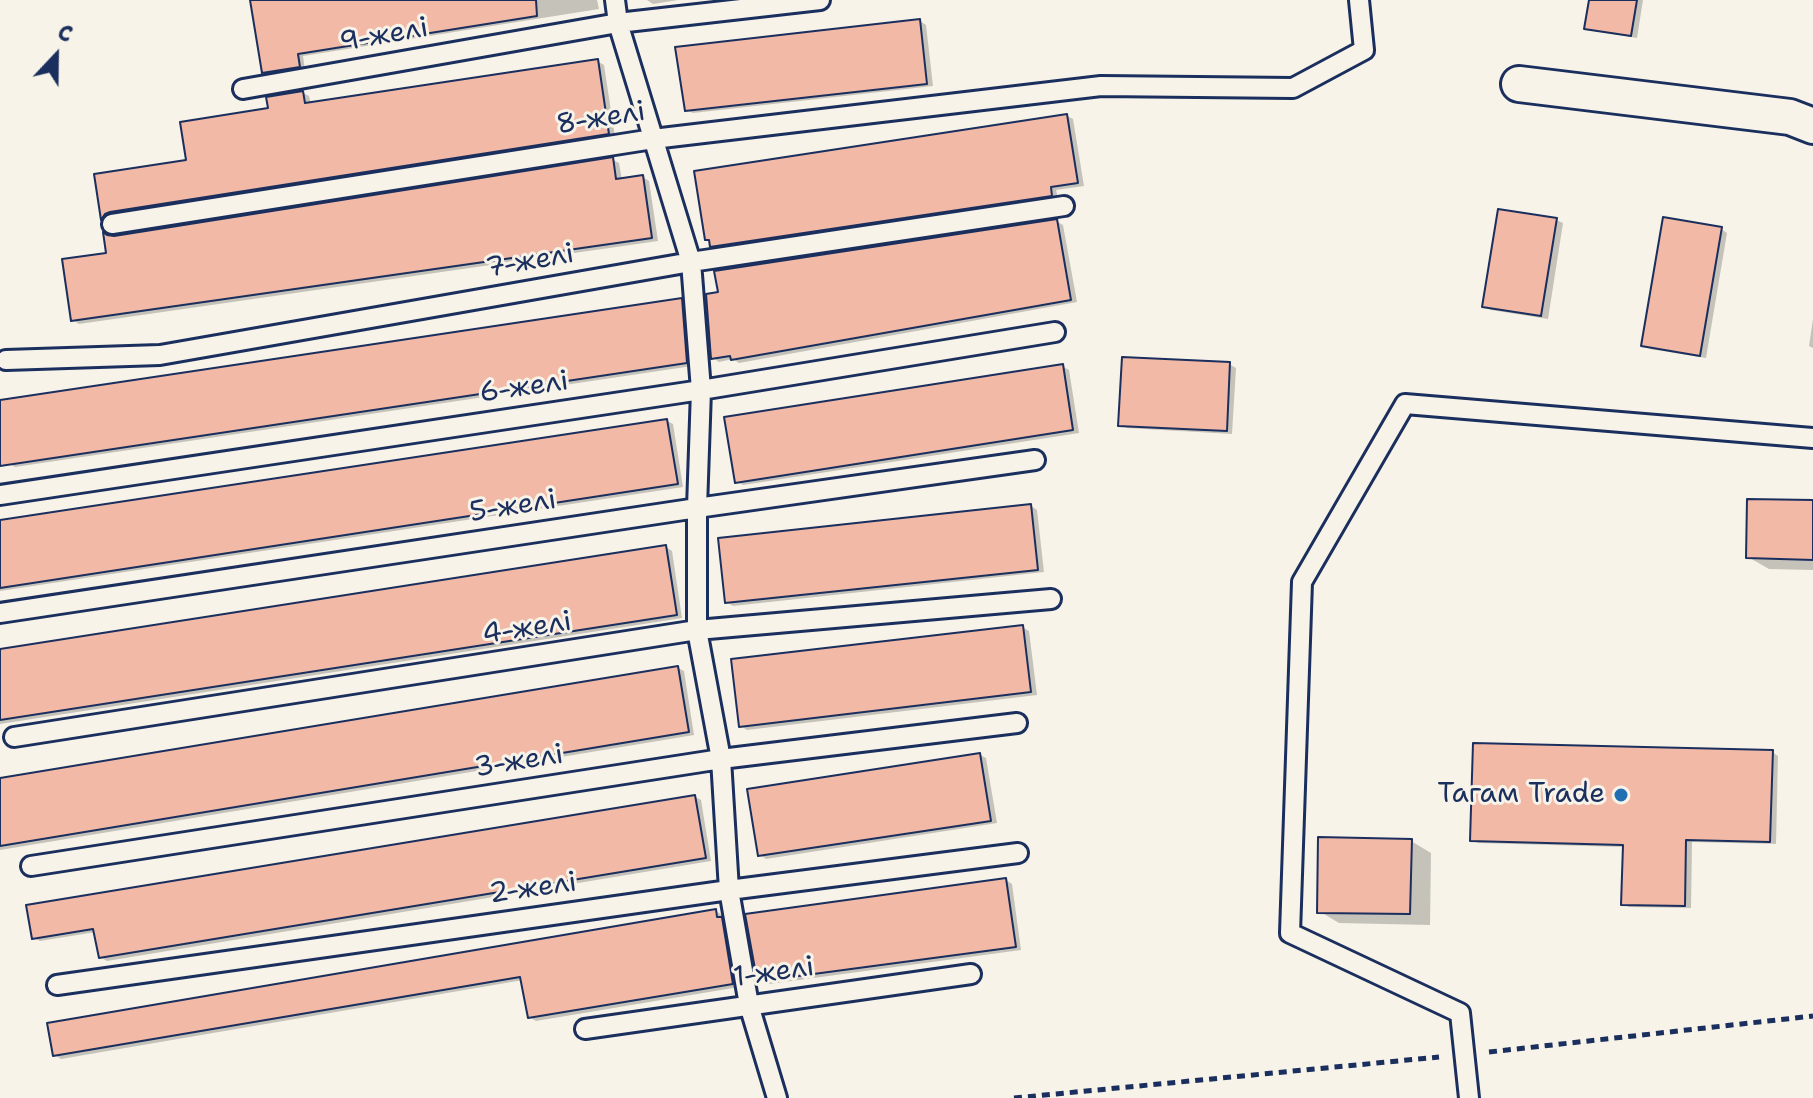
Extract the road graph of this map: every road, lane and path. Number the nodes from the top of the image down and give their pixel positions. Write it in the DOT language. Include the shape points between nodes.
graph roads {
  1 [pos="615,0"];
  2 [pos="820,0"];
  3 [pos="1359,0"];
  4 [pos="618,23"];
  5 [pos="1519,84"];
  6 [pos="243,89"];
  7 [pos="1813,126"];
  8 [pos="653,139"];
  9 [pos="1064,206"];
  10 [pos="112,224"];
  11 [pos="691,262"];
  12 [pos="1055,332"];
  13 [pos="6,360"];
  14 [pos="701,390"];
  15 [pos="1813,438"];
  16 [pos="1035,460"];
  17 [pos="0,495"];
  18 [pos="697,508"];
  19 [pos="1051,599"];
  20 [pos="0,613"];
  21 [pos="697,630"];
  22 [pos="1017,723"];
  23 [pos="14,737"];
  24 [pos="721,759"];
  25 [pos="1018,853"];
  26 [pos="31,866"];
  27 [pos="729,890"];
  28 [pos="971,974"];
  29 [pos="57,985"];
  30 [pos="749,1005"];
  31 [pos="1813,1016"];
  32 [pos="585,1029"];
  33 [pos="1464,1055"];
  34 [pos="777,1098"];
  35 [pos="1014,1098"];
  36 [pos="1469,1098"];
  1 -- 4 [label="lane"];
  2 -- 4 [label="lane, 9-желі"];
  3 -- 8 [label="lane, 8-желі" via="1364,50 1293,88 1101,86"];
  4 -- 6 [label="lane, 9-желі"];
  4 -- 8 [label="lane"];
  5 -- 7 [label="street" via="1790,117"];
  8 -- 10 [label="lane, 8-желі"];
  8 -- 11 [label="lane"];
  9 -- 11 [label="lane, 7-желі"];
  11 -- 13 [label="lane, 7-желі" via="160,355"];
  11 -- 14 [label="lane"];
  12 -- 14 [label="lane, 6-желі"];
  14 -- 17 [label="lane, 6-желі"];
  14 -- 18 [label="lane"];
  15 -- 33 [label="lane" via="1405,404 1302,582 1290,933 1460,1013"];
  16 -- 18 [label="lane, 5-желі"];
  18 -- 20 [label="lane, 5-желі"];
  18 -- 21 [label="lane"];
  19 -- 21 [label="lane, 4-желі"];
  21 -- 23 [label="lane, 4-желі"];
  21 -- 24 [label="lane"];
  22 -- 24 [label="lane, 3-желі"];
  24 -- 26 [label="lane, 3-желі"];
  24 -- 27 [label="lane"];
  25 -- 27 [label="lane, 2-желі"];
  27 -- 29 [label="lane, 2-желі"];
  27 -- 30 [label="lane"];
  28 -- 30 [label="lane, 1-желі"];
  30 -- 32 [label="lane, 1-желі"];
  30 -- 34 [label="lane"];
  31 -- 33 [label="path"];
  33 -- 35 [label="path"];
  33 -- 36 [label="lane"];
}
